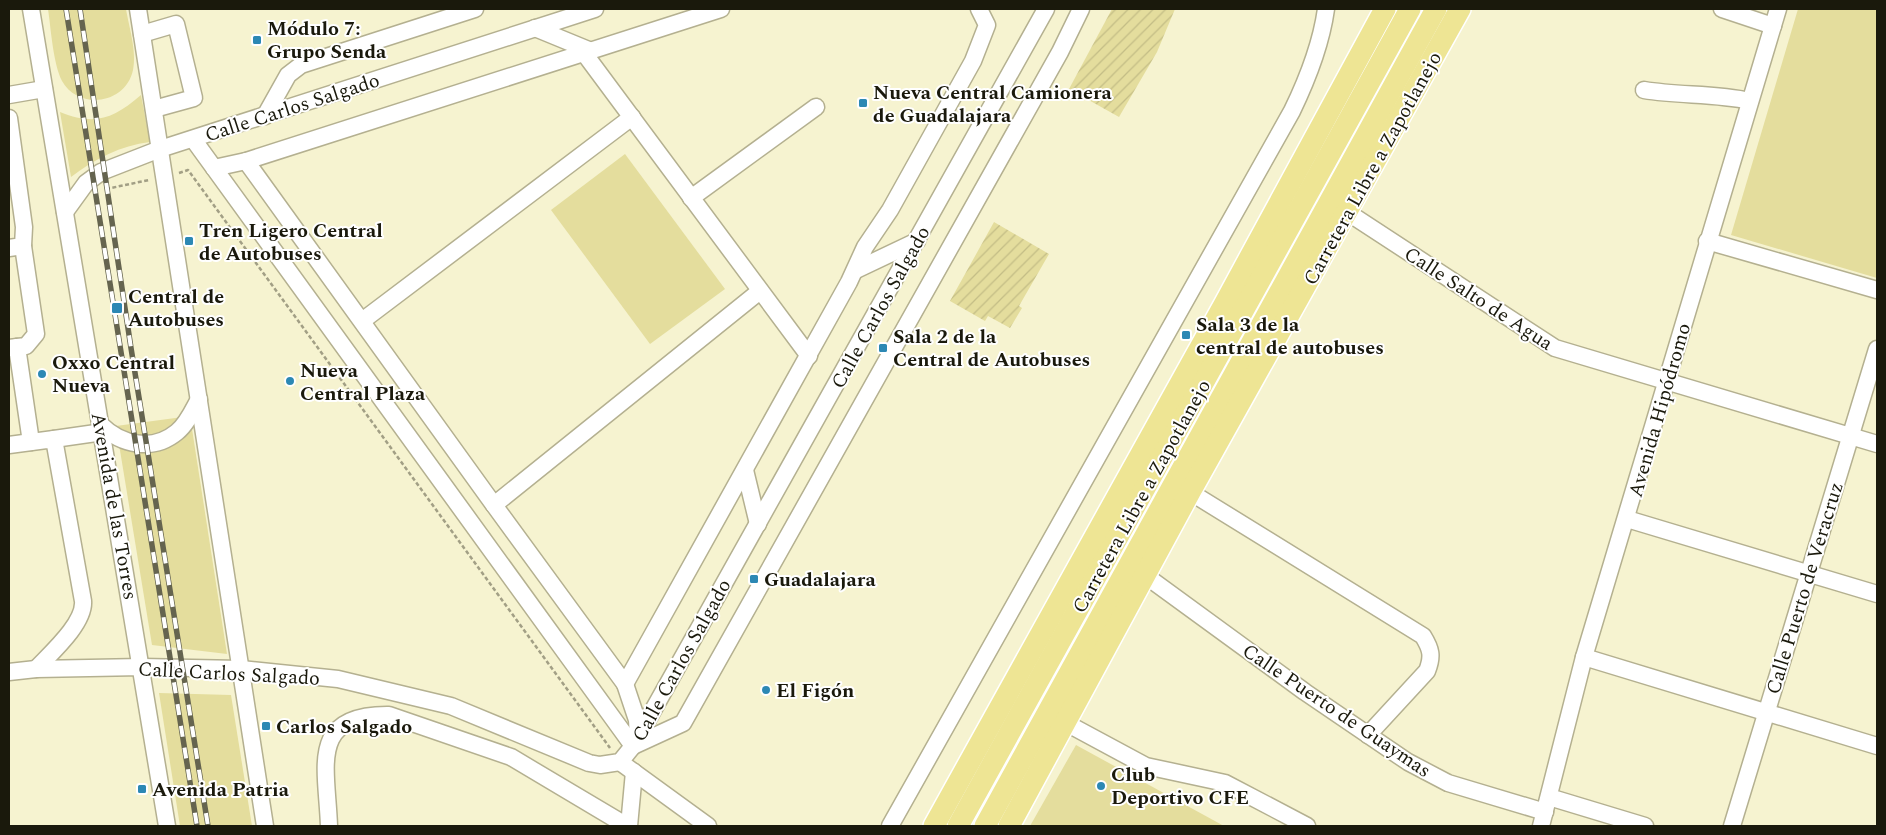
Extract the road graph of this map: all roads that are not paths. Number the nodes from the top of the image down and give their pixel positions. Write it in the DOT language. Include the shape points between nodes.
graph roads {
  1 [pos="32,9"];
  2 [pos="138,9"];
  3 [pos="475,9"];
  4 [pos="595,9"];
  5 [pos="721,9"];
  6 [pos="980,9"];
  7 [pos="1046,9"];
  8 [pos="1081,9"];
  9 [pos="1326,9"];
  10 [pos="1384,9"];
  11 [pos="1410,9"];
  12 [pos="1436,9"];
  13 [pos="1460,9"];
  14 [pos="1722,9"];
  15 [pos="1778,9"];
  16 [pos="1773,26"];
  17 [pos="535,28"];
  18 [pos="142,34"];
  19 [pos="587,52"];
  20 [pos="44,89"];
  21 [pos="1644,90"];
  22 [pos="9,95"];
  23 [pos="1750,101"];
  24 [pos="816,107"];
  25 [pos="154,108"];
  26 [pos="1354,111"];
  27 [pos="264,116"];
  28 [pos="632,117"];
  29 [pos="9,118"];
  30 [pos="194,139"];
  31 [pos="160,149"];
  32 [pos="246,162"];
  33 [pos="214,168"];
  34 [pos="691,198"];
  35 [pos="65,212"];
  36 [pos="1347,212"];
  37 [pos="917,241"];
  38 [pos="1707,241"];
  39 [pos="16,247"];
  40 [pos="856,270"];
  41 [pos="1877,290"];
  42 [pos="760,291"];
  43 [pos="1225,304"];
  44 [pos="362,321"];
  45 [pos="13,348"];
  46 [pos="1877,349"];
  47 [pos="808,356"];
  48 [pos="1667,381"];
  49 [pos="199,399"];
  50 [pos="102,429"];
  51 [pos="1851,435"];
  52 [pos="54,439"];
  53 [pos="31,442"];
  54 [pos="1877,444"];
  55 [pos="9,445"];
  56 [pos="745,470"];
  57 [pos="1190,492"];
  58 [pos="494,505"];
  59 [pos="1627,519"];
  60 [pos="758,524"];
  61 [pos="1809,572"];
  62 [pos="1146,576"];
  63 [pos="1877,594"];
  64 [pos="1584,657"];
  65 [pos="142,666"];
  66 [pos="36,669"];
  67 [pos="241,669"];
  68 [pos="9,672"];
  69 [pos="626,684"];
  70 [pos="1766,712"];
  71 [pos="1066,723"];
  72 [pos="1368,735"];
  73 [pos="635,742"];
  74 [pos="1877,746"];
  75 [pos="620,762"];
  76 [pos="634,772"];
  77 [pos="1545,812"];
  78 [pos="167,826"];
  79 [pos="265,826"];
  80 [pos="329,826"];
  81 [pos="628,826"];
  82 [pos="708,826"];
  83 [pos="890,826"];
  84 [pos="934,826"];
  85 [pos="958,826"];
  86 [pos="985,826"];
  87 [pos="1009,826"];
  88 [pos="1307,826"];
  89 [pos="1645,826"];
  90 [pos="1732,826"];
  1 -- 20 [label="street, Avenida de las Torres"];
  2 -- 18 [label="street"];
  3 -- 27 [label="street" via="301,65 288,75"];
  4 -- 17 [label="street, Calle Carlos Salgado"];
  5 -- 19 [label="street"];
  6 -- 40 [label="street" via="986,26 973,61 890,210 865,247"];
  7 -- 37 [label="street, Calle Carlos Salgado"];
  8 -- 73 [label="street" via="1055,61 683,723"];
  9 -- 83 [label="street" via="1316,56 1292,111"];
  10 -- 43 [label="main road, Carretera Libre a Zapotlanejo"];
  11 -- 26 [label="main road, Carretera Libre a Zapotlanejo"];
  12 -- 86 [label="main road, Carretera Libre a Zapotlanejo"];
  13 -- 36 [label="main road, Carretera Libre a Zapotlanejo"];
  14 -- 16 [label="street"];
  15 -- 16 [label="street, Avenida Hipódromo"];
  16 -- 23 [label="street, Avenida Hipódromo"];
  17 -- 19 [label="street"];
  17 -- 27 [label="street, Calle Carlos Salgado"];
  18 -- 25 [label="street"];
  18 -- 25 [label="street" via="176,24 194,98"];
  19 -- 28 [label="street"];
  19 -- 32 [label="street"];
  20 -- 22 [label="street"];
  20 -- 35 [label="street, Avenida de las Torres"];
  21 -- 23 [label="street" via="1678,96 1705,93"];
  23 -- 38 [label="street, Avenida Hipódromo"];
  24 -- 34 [label="street"];
  25 -- 31 [label="street"];
  26 -- 43 [label="main road" via="1283,212"];
  26 -- 85 [label="main road, Carretera Libre a Zapotlanejo"];
  27 -- 30 [label="street, Calle Carlos Salgado"];
  28 -- 34 [label="street"];
  28 -- 44 [label="street"];
  29 -- 39 [label="street" via="24,227"];
  30 -- 31 [label="street, Calle Carlos Salgado"];
  30 -- 33 [label="street"];
  31 -- 35 [label="street, Calle Carlos Salgado" via="101,172 86,183"];
  31 -- 49 [label="street"];
  32 -- 33 [label="street"];
  32 -- 44 [label="street"];
  33 -- 73 [label="street"];
  34 -- 42 [label="street"];
  35 -- 50 [label="street, Avenida de las Torres"];
  36 -- 48 [label="street, Calle Salto de Agua" via="1555,348"];
  36 -- 57 [label="main road, Carretera Libre a Zapotlanejo"];
  37 -- 40 [label="street"];
  37 -- 60 [label="street, Calle Carlos Salgado"];
  38 -- 41 [label="street"];
  38 -- 48 [label="street, Avenida Hipódromo"];
  39 -- 45 [label="street" via="36,334 30,344"];
  40 -- 47 [label="street"];
  42 -- 47 [label="street"];
  42 -- 58 [label="street"];
  43 -- 84 [label="main road, Carretera Libre a Zapotlanejo"];
  44 -- 58 [label="street"];
  45 -- 53 [label="street"];
  46 -- 51 [label="street, Calle Puerto de Veracruz"];
  47 -- 56 [label="street"];
  48 -- 51 [label="street, Calle Salto de Agua"];
  48 -- 59 [label="street, Avenida Hipódromo"];
  49 -- 50 [label="street" via="177,432 162,440 144,444 128,442"];
  49 -- 67 [label="street"];
  50 -- 52 [label="street"];
  50 -- 65 [label="street, Avenida de las Torres"];
  51 -- 54 [label="street, Calle Salto de Agua"];
  51 -- 61 [label="street, Calle Puerto de Veracruz"];
  52 -- 53 [label="street"];
  52 -- 66 [label="street" via="83,606 71,630"];
  53 -- 55 [label="street"];
  56 -- 60 [label="street"];
  56 -- 69 [label="street"];
  57 -- 62 [label="main road, Carretera Libre a Zapotlanejo"];
  57 -- 72 [label="street" via="1423,636 1430,646 1432,658 1428,671"];
  58 -- 69 [label="street"];
  59 -- 61 [label="street"];
  59 -- 64 [label="street, Avenida Hipódromo"];
  60 -- 73 [label="street, Calle Carlos Salgado"];
  61 -- 63 [label="street"];
  61 -- 70 [label="street, Calle Puerto de Veracruz"];
  62 -- 71 [label="main road, Carretera Libre a Zapotlanejo"];
  62 -- 72 [label="street, Calle Puerto de Guaymas"];
  64 -- 70 [label="street"];
  64 -- 77 [label="street, Avenida Hipódromo"];
  65 -- 66 [label="street, Calle Carlos Salgado"];
  65 -- 67 [label="street, Calle Carlos Salgado"];
  65 -- 78 [label="street, Avenida de las Torres"];
  66 -- 68 [label="street, Calle Carlos Salgado"];
  67 -- 75 [label="street, Calle Carlos Salgado" via="338,679 451,706 589,763"];
  67 -- 79 [label="street"];
  69 -- 73 [label="street" via="637,720"];
  70 -- 74 [label="street"];
  70 -- 90 [label="street, Calle Puerto de Veracruz"];
  71 -- 87 [label="main road, Carretera Libre a Zapotlanejo"];
  71 -- 88 [label="street" via="1146,766 1225,783"];
  72 -- 77 [label="street, Calle Puerto de Guaymas" via="1408,762 1448,783"];
  73 -- 75 [label="street, Calle Carlos Salgado"];
  75 -- 76 [label="street"];
  76 -- 81 [label="street"];
  76 -- 82 [label="street"];
  77 -- 89 [label="street, Calle Puerto de Guaymas"];
  80 -- 81 [label="street" via="329,740 348,722 370,715 390,715 511,757"];
}
